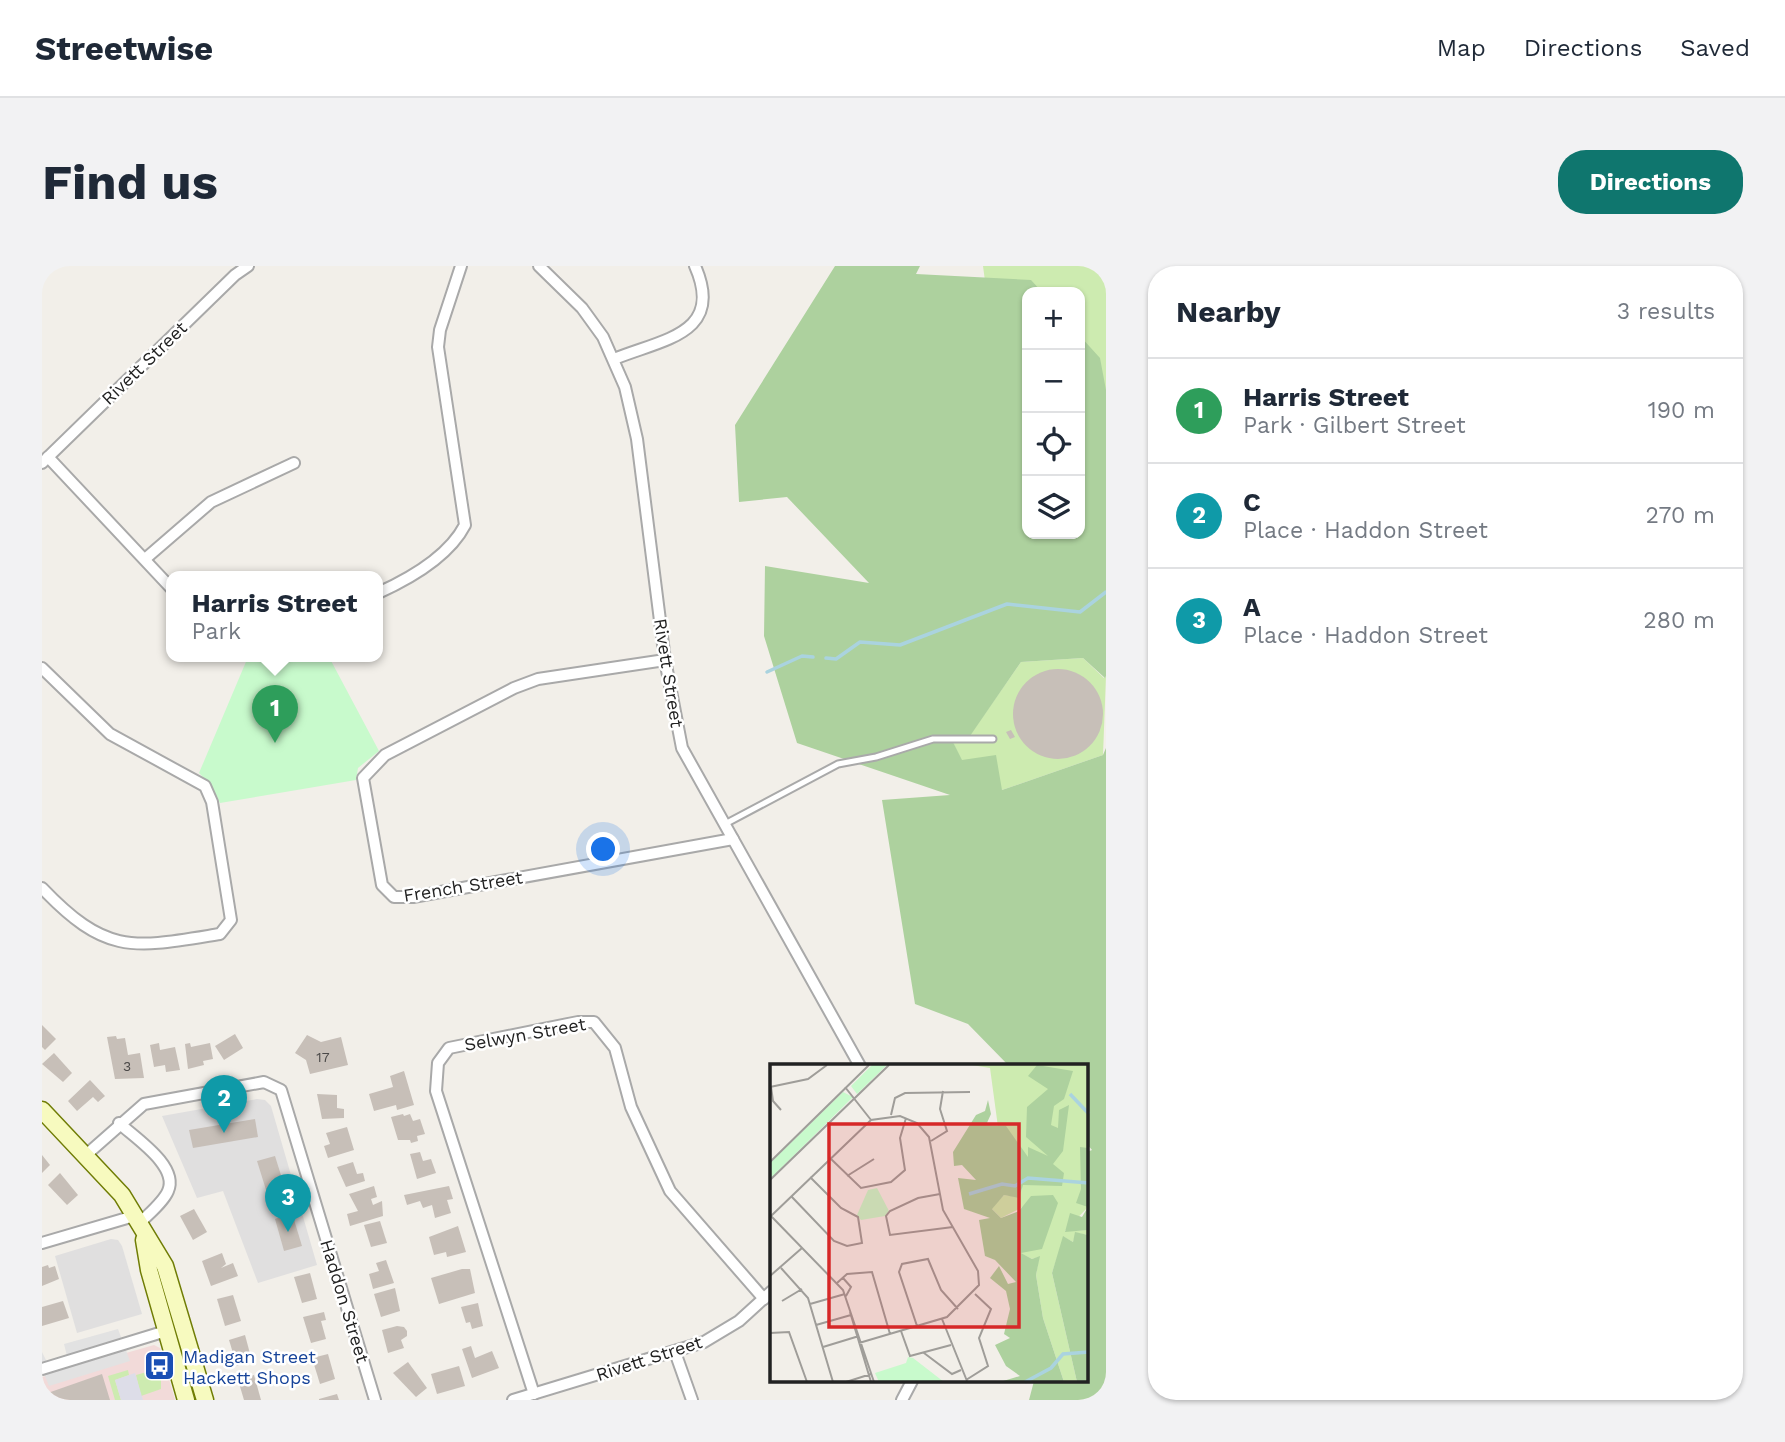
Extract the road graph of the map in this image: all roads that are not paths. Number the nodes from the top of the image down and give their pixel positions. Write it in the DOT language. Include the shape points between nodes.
graph roads {
  1 [pos="248,266"];
  2 [pos="461,266"];
  3 [pos="539,266"];
  4 [pos="695,266"];
  5 [pos="614,359"];
  6 [pos="45,460"];
  7 [pos="294,463"];
  8 [pos="145,559"];
  9 [pos="166,582"];
  10 [pos="383,590"];
  11 [pos="665,660"];
  12 [pos="42,668"];
  13 [pos="993,739"];
  14 [pos="725,824"];
  15 [pos="733,839"];
  16 [pos="42,888"];
  17 [pos="859,1064"];
  18 [pos="42,1110"];
  19 [pos="119,1124"];
  20 [pos="86,1155"];
  21 [pos="139,1225"];
  22 [pos="42,1243"];
  23 [pos="768,1295"];
  24 [pos="166,1331"];
  25 [pos="675,1352"];
  26 [pos="42,1368"];
  27 [pos="911,1382"];
  28 [pos="534,1394"];
  29 [pos="186,1400"];
  30 [pos="205,1400"];
  31 [pos="375,1400"];
  32 [pos="513,1400"];
  33 [pos="692,1400"];
  34 [pos="902,1400"];
  1 -- 6 [label="street, Rivett Street"];
  2 -- 10 [label="street" via="438,347 465,526 445,552"];
  3 -- 5 [label="street, Rivett Street" via="582,308"];
  4 -- 5 [label="street" via="702,281 701,318 687,329"];
  5 -- 11 [label="street, Rivett Street" via="638,439"];
  6 -- 8 [label="street"];
  7 -- 8 [label="street" via="211,502"];
  8 -- 9 [label="street"];
  11 -- 14 [label="street, Rivett Street" via="682,748"];
  11 -- 15 [label="street, French Street" via="538,679 384,755 363,778 382,885 394,897 413,897"];
  12 -- 16 [label="street" via="110,734 205,786 212,802 231,920 220,934 146,946 119,943 74,920"];
  13 -- 14 [label="lane" via="933,739 838,764"];
  14 -- 15 [label="street, Rivett Street"];
  15 -- 17 [label="street, Rivett Street"];
  18 -- 20 [label="street"];
  19 -- 20 [label="street, Haddon Street"];
  19 -- 21 [label="street" via="169,1175 168,1192"];
  19 -- 31 [label="street, Haddon Street" via="144,1104 264,1082 281,1090"];
  20 -- 21 [label="street" via="122,1195"];
  21 -- 22 [label="street"];
  21 -- 24 [label="street"];
  21 -- 30 [label="street" via="165,1266"];
  23 -- 25 [label="street, Rivett Street" via="739,1321 704,1342"];
  23 -- 28 [label="street, Selwyn Street" via="670,1191 631,1107 615,1048 594,1021 449,1048 438,1063 436,1091"];
  24 -- 26 [label="street"];
  24 -- 29 [label="street"];
  25 -- 28 [label="street, Rivett Street"];
  25 -- 33 [label="street"];
  27 -- 34 [label="street"];
  28 -- 32 [label="street, Rivett Street"];
}
